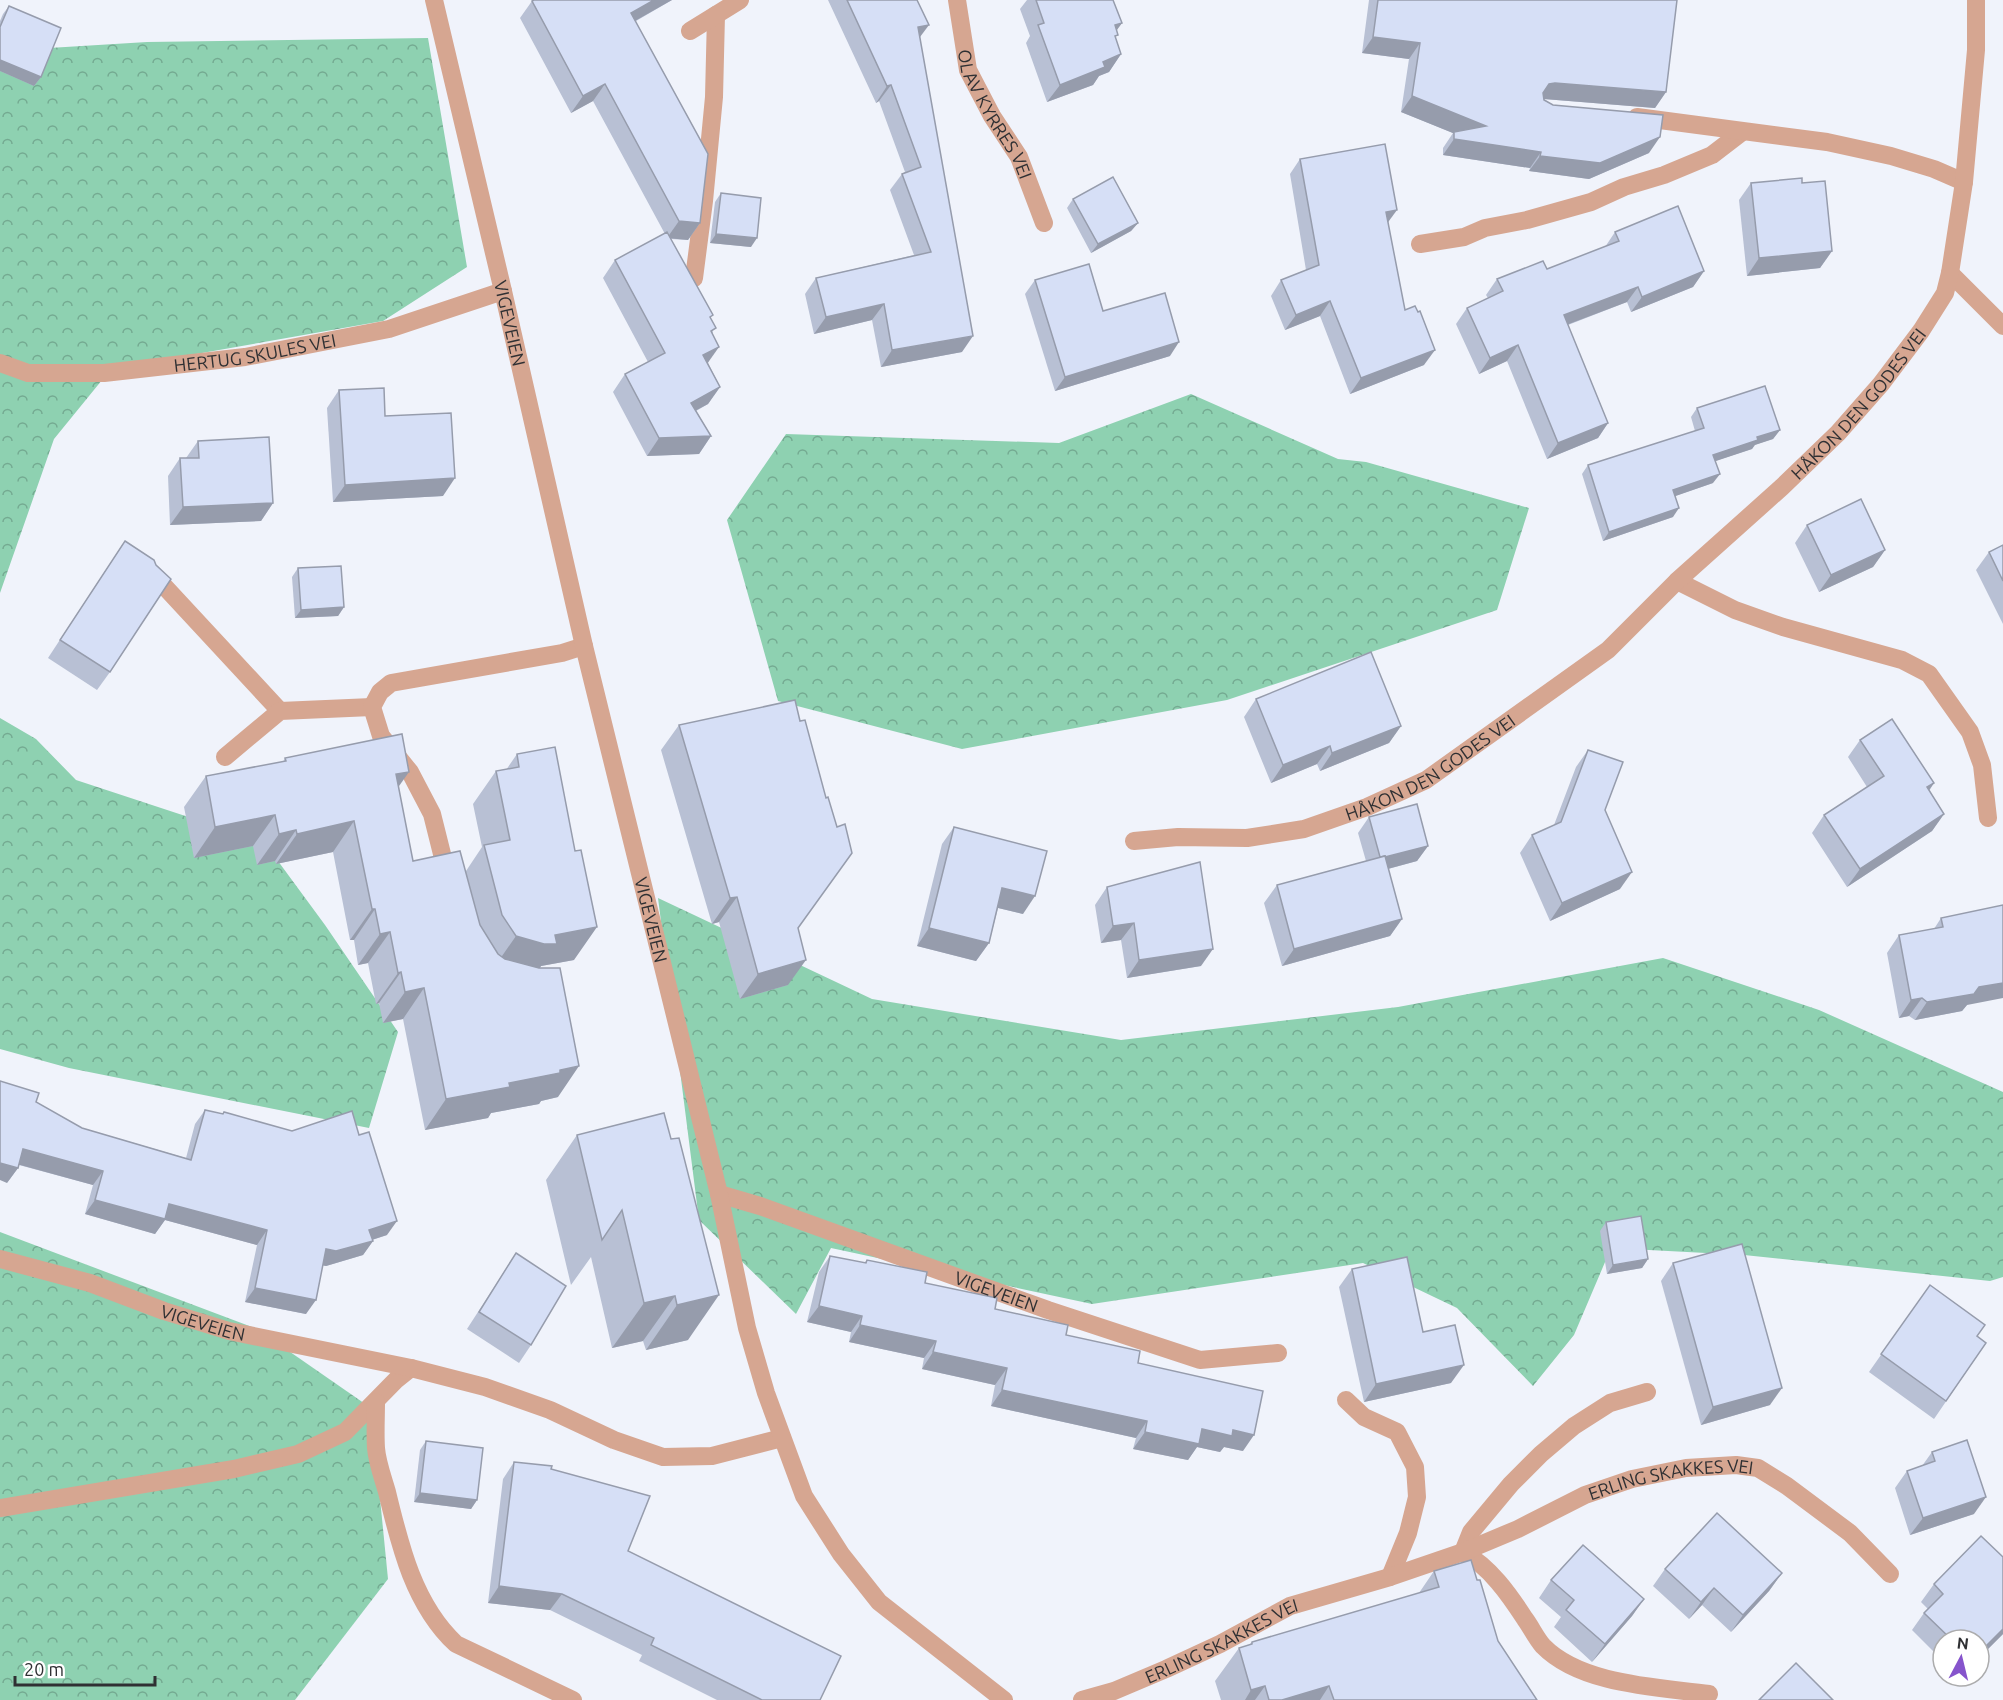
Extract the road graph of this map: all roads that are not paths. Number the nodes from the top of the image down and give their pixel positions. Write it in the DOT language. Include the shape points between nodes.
graph roads {
  1 [pos="434,0"];
  2 [pos="740,0"];
  3 [pos="957,0"];
  4 [pos="1976,0"];
  5 [pos="716,15"];
  6 [pos="690,31"];
  7 [pos="1617,115"];
  8 [pos="1742,132"];
  9 [pos="1964,182"];
  10 [pos="1044,223"];
  11 [pos="1420,244"];
  12 [pos="1950,273"];
  13 [pos="694,278"];
  14 [pos="503,291"];
  15 [pos="2003,326"];
  16 [pos="0,363"];
  17 [pos="152,573"];
  18 [pos="1677,580"];
  19 [pos="584,646"];
  20 [pos="372,707"];
  21 [pos="280,711"];
  22 [pos="225,757"];
  23 [pos="1988,818"];
  24 [pos="1134,842"];
  25 [pos="454,900"];
  26 [pos="719,1194"];
  27 [pos="0,1259"];
  28 [pos="1278,1353"];
  29 [pos="411,1368"];
  30 [pos="1647,1392"];
  31 [pos="1346,1400"];
  32 [pos="376,1402"];
  33 [pos="782,1438"];
  34 [pos="0,1508"];
  35 [pos="1463,1552"];
  36 [pos="1890,1574"];
  37 [pos="1390,1577"];
  38 [pos="1709,1694"];
  39 [pos="573,1700"];
  40 [pos="1004,1700"];
  41 [pos="1082,1700"];
  1 -- 14 [label="street, VIGEVEIEN"];
  2 -- 5 [label="street"];
  3 -- 10 [label="street, OLAV KYRRES VEI" via="968,70 1019,157"];
  4 -- 9 [label="street, HÅKON DEN GODES VEI" via="1976,50"];
  5 -- 6 [label="street"];
  5 -- 13 [label="street" via="714,97"];
  7 -- 8 [label="street"];
  8 -- 9 [label="street" via="1827,142 1934,169"];
  8 -- 11 [label="street" via="1712,155 1591,202 1485,228 1464,237"];
  9 -- 12 [label="street, HÅKON DEN GODES VEI"];
  12 -- 15 [label="street"];
  12 -- 18 [label="street, HÅKON DEN GODES VEI" via="1945,293 1921,331 1838,433"];
  14 -- 16 [label="street, HERTUG SKULES VEI" via="389,329 246,357 104,373 28,373"];
  14 -- 19 [label="street, VIGEVEIEN"];
  17 -- 21 [label="street"];
  18 -- 23 [label="street" via="1735,610 1902,660 1929,674 1970,732 1982,765"];
  18 -- 24 [label="street, HÅKON DEN GODES VEI" via="1608,650 1426,780 1367,807 1304,829 1247,838 1178,837"];
  19 -- 20 [label="street" via="390,684"];
  19 -- 26 [label="street, VIGEVEIEN"];
  20 -- 21 [label="street"];
  20 -- 25 [label="street" via="381,736 410,772 432,814"];
  21 -- 22 [label="street"];
  26 -- 28 [label="street, VIGEVEIEN" via="1200,1360"];
  26 -- 33 [label="street, VIGEVEIEN" via="747,1328"];
  27 -- 29 [label="street, VIGEVEIEN" via="90,1283 229,1331"];
  29 -- 32 [label="street"];
  29 -- 33 [label="street, VIGEVEIEN" via="528,1402 663,1457 712,1456"];
  30 -- 35 [label="street" via="1610,1403 1541,1454 1472,1532"];
  31 -- 37 [label="street" via="1364,1417 1397,1432 1415,1467 1417,1497"];
  32 -- 34 [label="street" via="345,1432 298,1454 234,1469"];
  32 -- 39 [label="street" via="376,1450 400,1545 429,1611 456,1644"];
  33 -- 40 [label="street, VIGEVEIEN" via="804,1496 841,1554 879,1602"];
  35 -- 36 [label="street, ERLING SKAKKES VEI" via="1585,1495 1632,1479 1686,1468 1736,1466 1758,1468 1787,1486 1850,1533"];
  35 -- 37 [label="street, ERLING SKAKKES VEI"];
  35 -- 38 [label="street" via="1509,1594 1543,1646 1563,1660 1612,1680"];
  37 -- 41 [label="street, ERLING SKAKKES VEI" via="1290,1606 1167,1669"];
}
